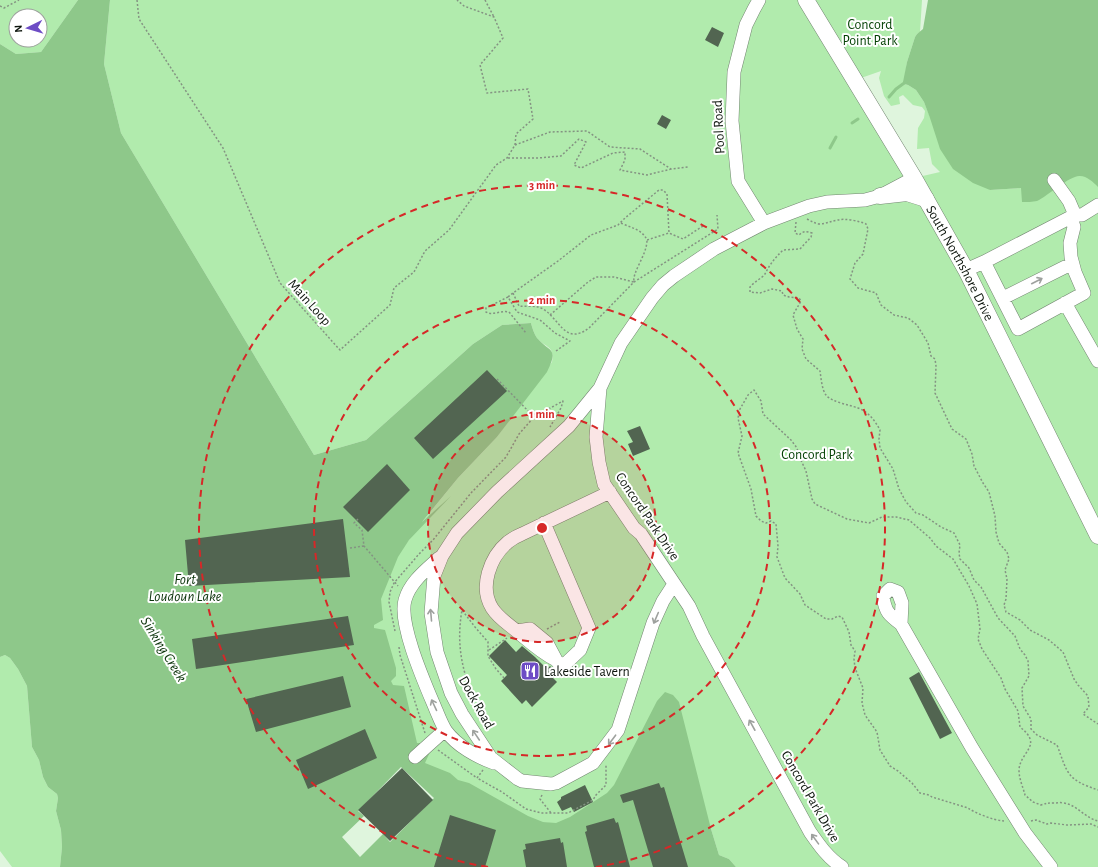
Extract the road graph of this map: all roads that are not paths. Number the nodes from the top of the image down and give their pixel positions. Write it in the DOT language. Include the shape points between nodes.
graph roads {
  1 [pos="759,0"];
  2 [pos="806,0"];
  3 [pos="914,178"];
  4 [pos="1054,180"];
  5 [pos="1098,195"];
  6 [pos="880,196"];
  7 [pos="926,199"];
  8 [pos="1098,204"];
  9 [pos="1073,216"];
  10 [pos="764,223"];
  11 [pos="984,262"];
  12 [pos="1073,265"];
  13 [pos="966,270"];
  14 [pos="1002,298"];
  15 [pos="1065,303"];
  16 [pos="1098,361"];
  17 [pos="600,388"];
  18 [pos="610,492"];
  19 [pos="544,524"];
  20 [pos="1098,536"];
  21 [pos="442,556"];
  22 [pos="674,584"];
  23 [pos="901,624"];
  24 [pos="445,730"];
  25 [pos="415,757"];
  26 [pos="501,766"];
  27 [pos="842,867"];
  28 [pos="1051,867"];
  1 -- 10 [label="street, Pool Road" via="746,25 734,72 732,121 738,181"];
  2 -- 3 [label="main road, South Northshore Drive"];
  3 -- 6 [label="street, Concord Park Drive"];
  3 -- 7 [label="main road, South Northshore Drive"];
  4 -- 9 [label="street" via="1069,201"];
  5 -- 9 [label="street" via="1078,208"];
  6 -- 7 [label="main road" via="907,193"];
  6 -- 10 [label="street, Concord Park Drive" via="865,200 827,202"];
  7 -- 13 [label="main road, South Northshore Drive"];
  8 -- 9 [label="street" via="1082,215"];
  9 -- 11 [label="street"];
  9 -- 12 [label="street" via="1074,227 1070,243"];
  10 -- 17 [label="street, Concord Park Drive" via="714,249 663,285 621,343"];
  11 -- 13 [label="street"];
  11 -- 14 [label="street"];
  14 -- 12 [label="street, one-way"];
  12 -- 15 [label="street" via="1084,293"];
  13 -- 20 [label="main road, South Northshore Drive"];
  14 -- 15 [label="street" via="1018,329"];
  15 -- 16 [label="street"];
  17 -- 18 [label="street, Concord Park Drive" via="596,437 604,484"];
  17 -- 21 [label="street, Dock Road" via="569,426 466,523"];
  18 -- 19 [label="street"];
  18 -- 22 [label="street, Concord Park Drive"];
  19 -- 19 [label="street" via="589,628 580,650 562,667 547,643 530,629 517,631 497,615 487,597 485,586 495,558 502,548 522,534"];
  24 -- 21 [label="street, one-way" via="417,665 403,609 404,600 412,584"];
  26 -- 21 [label="street, Dock Road, one-way" via="491,758 462,714 450,693 438,657 430,608 434,576"];
  22 -- 26 [label="street, Dock Road, one-way" via="654,623 617,732 593,763 556,783 545,784 522,781"];
  27 -- 22 [label="street, Concord Park Drive, one-way" via="824,852 810,832"];
  23 -- 28 [label="street" via="972,748 1025,833"];
  24 -- 25 [label="street"];
  24 -- 26 [label="street" via="459,744"];
}
